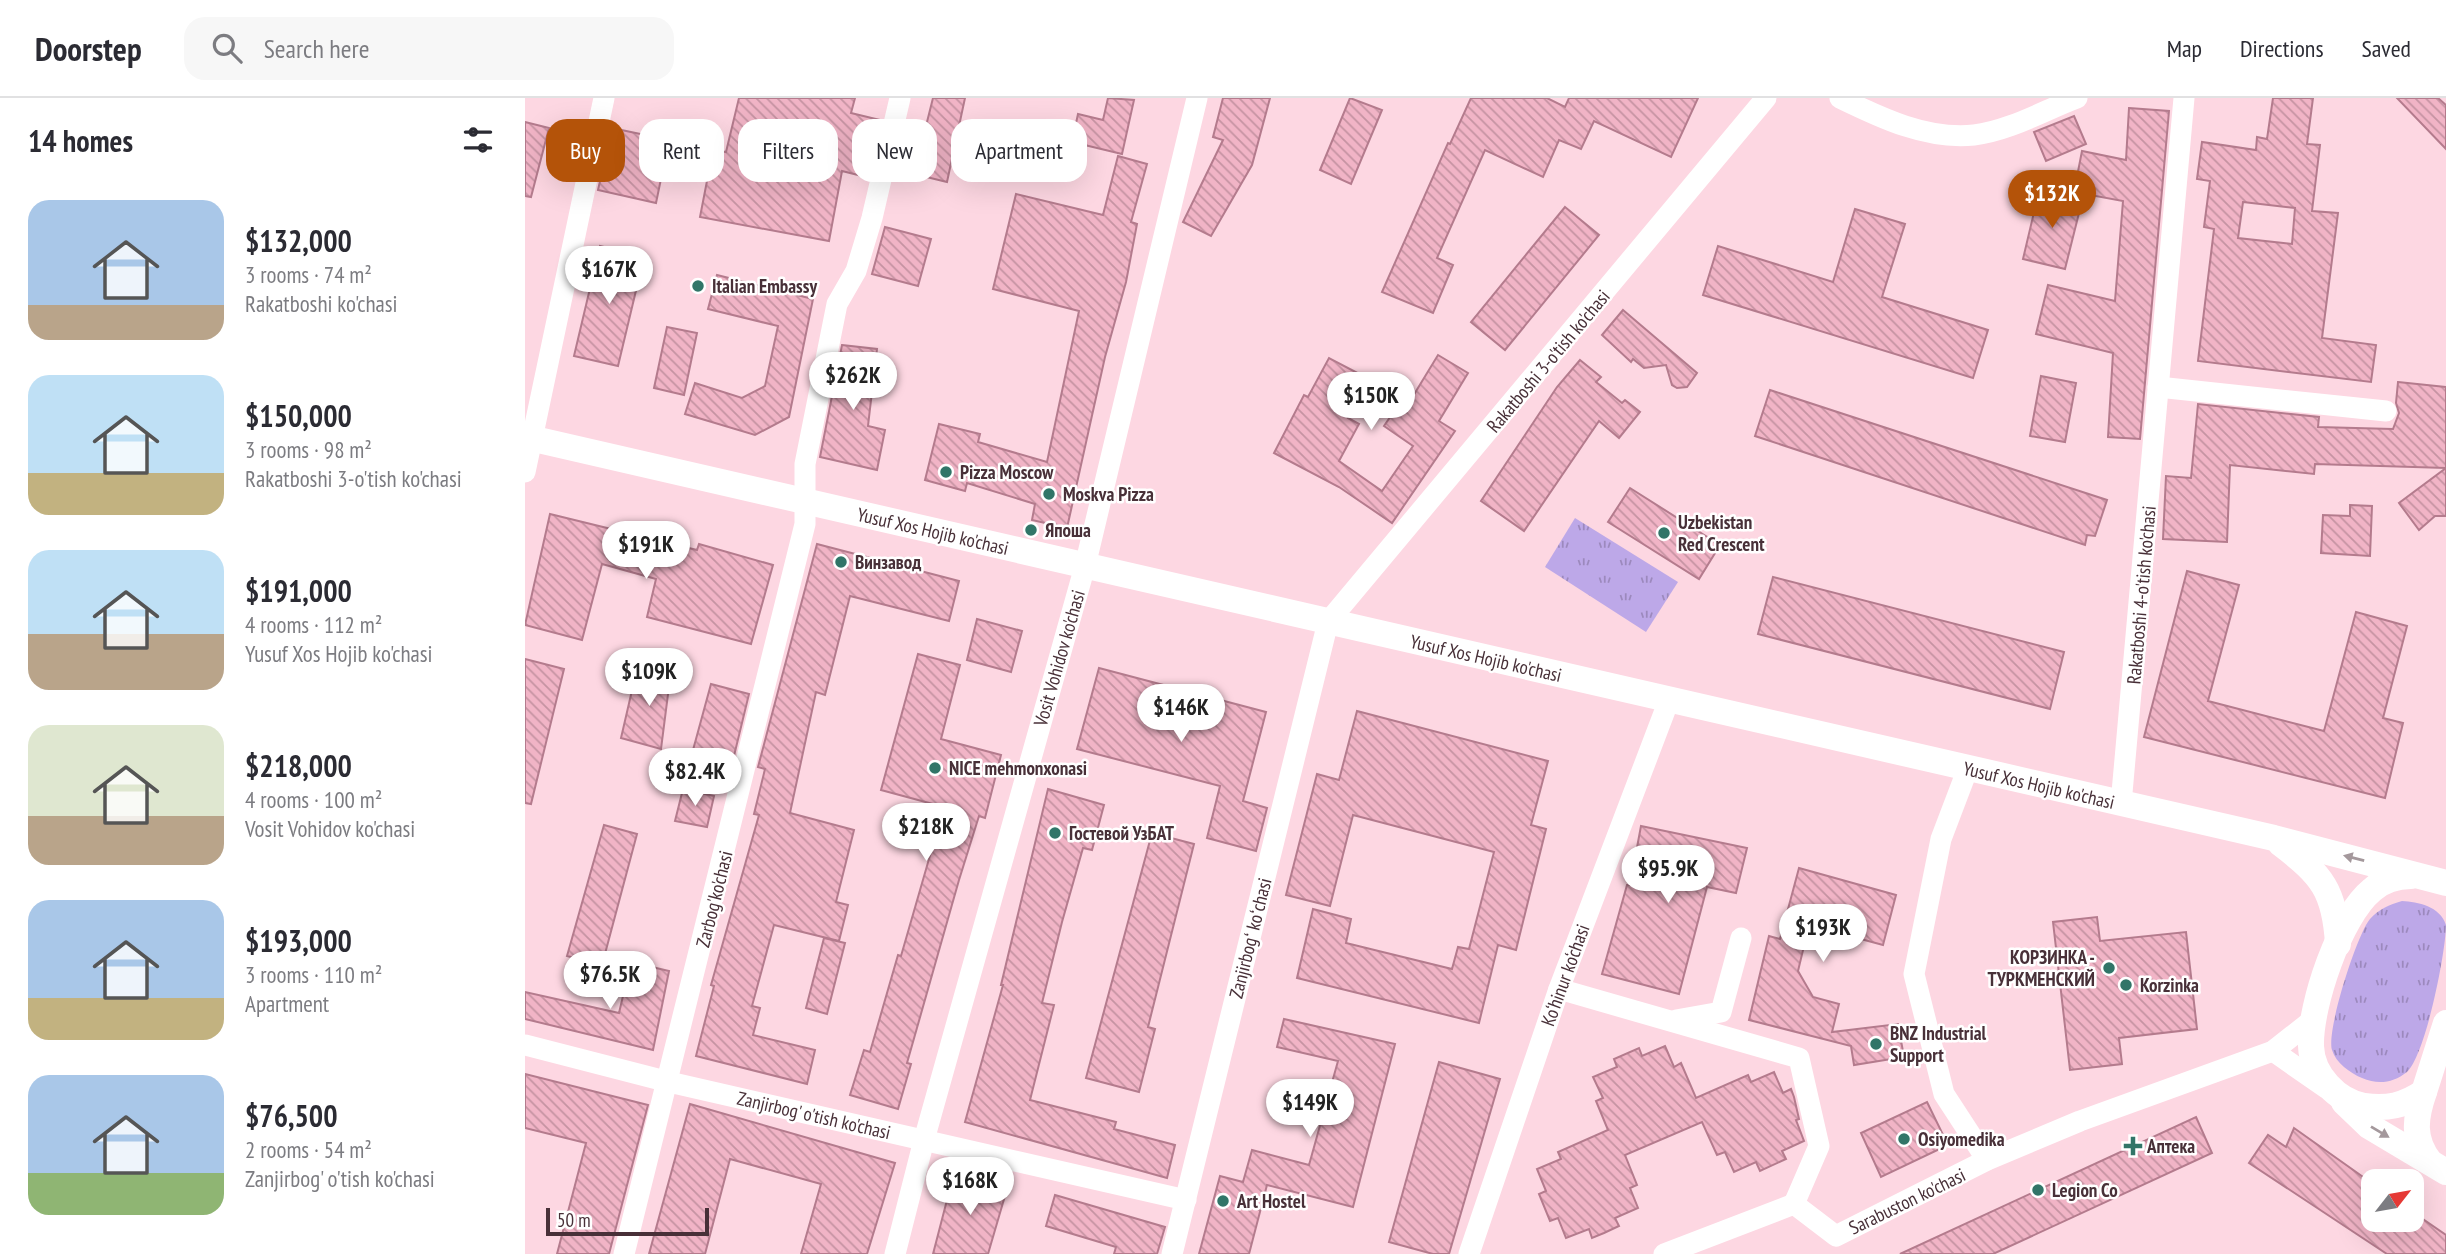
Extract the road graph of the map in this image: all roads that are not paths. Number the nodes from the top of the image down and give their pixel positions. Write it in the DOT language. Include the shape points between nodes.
graph roads {
  1 [pos="604,98"];
  2 [pos="900,98"];
  3 [pos="1197,98"];
  4 [pos="1766,98"];
  5 [pos="1840,98"];
  6 [pos="2077,98"];
  7 [pos="2184,98"];
  8 [pos="2158,387"];
  9 [pos="2386,411"];
  10 [pos="529,438"];
  11 [pos="525,472"];
  12 [pos="804,501"];
  13 [pos="1085,566"];
  14 [pos="1328,622"];
  15 [pos="1669,700"];
  16 [pos="1968,768"];
  17 [pos="2122,804"];
  18 [pos="2274,838"];
  19 [pos="2420,876"];
  20 [pos="2446,883"];
  21 [pos="2446,899"];
  22 [pos="1741,938"];
  23 [pos="2338,944"];
  24 [pos="1559,989"];
  25 [pos="2315,1018"];
  26 [pos="1670,1021"];
  27 [pos="2446,1023"];
  28 [pos="525,1045"];
  29 [pos="2273,1051"];
  30 [pos="670,1082"];
  31 [pos="2424,1092"];
  32 [pos="2336,1094"];
  33 [pos="924,1140"];
  34 [pos="1987,1160"];
  35 [pos="2438,1167"];
  36 [pos="1186,1200"];
  37 [pos="1794,1204"];
  38 [pos="624,1254"];
  39 [pos="895,1254"];
  40 [pos="1172,1254"];
  41 [pos="1469,1254"];
  42 [pos="1664,1254"];
  1 -- 10 [label="street"];
  2 -- 12 [label="street, Zarbog'ko'chasi" via="873,218 856,271 837,304 805,464"];
  3 -- 13 [label="street, Vosit Vohidov ko'chasi"];
  4 -- 14 [label="street, Rakatboshi 3-o'tish ko'chasi"];
  5 -- 6 [label="street" via="1900,125 1973,135"];
  7 -- 8 [label="street, Rakatboshi 4-o'tish ko'chasi"];
  8 -- 9 [label="street"];
  8 -- 17 [label="street, Rakatboshi 4-o'tish ko'chasi"];
  10 -- 11 [label="street"];
  10 -- 12 [label="main road, Yusuf Xos Hojib ko'chasi"];
  12 -- 13 [label="main road, Yusuf Xos Hojib ko'chasi"];
  12 -- 30 [label="street, Zarbog'ko'chasi" via="805,524"];
  13 -- 14 [label="main road, Yusuf Xos Hojib ko'chasi"];
  13 -- 33 [label="street, Vosit Vohidov ko'chasi"];
  14 -- 15 [label="main road, Yusuf Xos Hojib ko'chasi"];
  14 -- 36 [label="street, Zanjirbogʻ koʻchasi"];
  15 -- 16 [label="main road, Yusuf Xos Hojib ko'chasi"];
  15 -- 24 [label="street, Ko‘hinur ko‘chasi"];
  16 -- 17 [label="main road, Yusuf Xos Hojib ko'chasi"];
  16 -- 34 [label="street" via="1941,839 1914,974 1944,1094"];
  17 -- 18 [label="main road, Yusuf Xos Hojib ko'chasi"];
  19 -- 18 [label="main road, Yusuf Xos Hojib ko'chasi, one-way"];
  18 -- 23 [label="main road" via="2322,880 2333,904"];
  19 -- 20 [label="main road, Yusuf Xos Hojib ko'chasi"];
  19 -- 21 [label="main road"];
  19 -- 23 [label="main road" via="2392,878 2372,889 2355,909"];
  22 -- 26 [label="street" via="1721,1012"];
  23 -- 25 [label="main road"];
  24 -- 26 [label="street"];
  24 -- 41 [label="street, Ko‘hinur ko‘chasi"];
  25 -- 29 [label="street, Sarabuston ko'chasi"];
  25 -- 32 [label="main road" via="2311,1049 2318,1069"];
  26 -- 37 [label="street" via="1799,1058 1819,1146"];
  27 -- 31 [label="main road"];
  28 -- 30 [label="street, Zanjirbog' o'tish ko'chasi"];
  29 -- 32 [label="street"];
  29 -- 34 [label="street, Sarabuston ko'chasi"];
  30 -- 33 [label="street, Zanjirbog' o'tish ko'chasi"];
  30 -- 38 [label="street, Zarbog'ko'chasi"];
  31 -- 32 [label="main road" via="2395,1107 2354,1104"];
  31 -- 35 [label="main road" via="2416,1128 2422,1149"];
  32 -- 35 [label="main road, one-way" via="2369,1126"];
  33 -- 36 [label="street, Zanjirbog' o'tish ko'chasi"];
  33 -- 39 [label="street, Vosit Vohidov ko'chasi"];
  34 -- 37 [label="street, Sarabuston ko'chasi" via="1836,1236"];
  36 -- 40 [label="street, Zanjirbogʻ koʻchasi"];
  37 -- 42 [label="street"];
}
